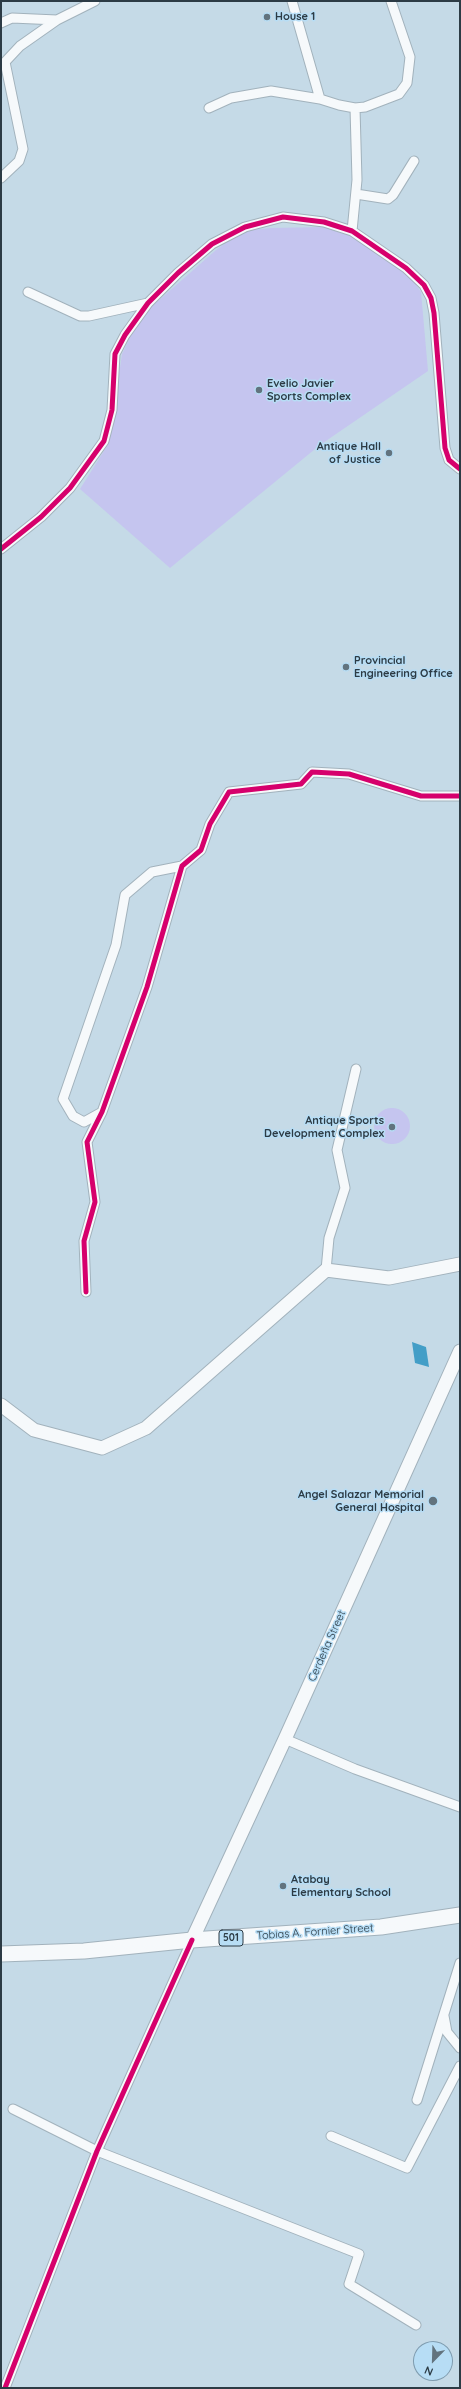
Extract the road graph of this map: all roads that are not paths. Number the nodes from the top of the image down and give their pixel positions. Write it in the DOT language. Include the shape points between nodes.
graph roads {
  1 [pos="95,1"];
  2 [pos="292,1"];
  3 [pos="391,1"];
  4 [pos="57,20"];
  5 [pos="1,23"];
  6 [pos="320,99"];
  7 [pos="209,108"];
  8 [pos="356,108"];
  9 [pos="414,161"];
  10 [pos="1,178"];
  11 [pos="356,194"];
  12 [pos="352,231"];
  13 [pos="28,292"];
  14 [pos="148,303"];
  15 [pos="460,469"];
  16 [pos="1,549"];
  17 [pos="460,796"];
  18 [pos="182,866"];
  19 [pos="356,1069"];
  20 [pos="102,1112"];
  21 [pos="460,1264"];
  22 [pos="326,1270"];
  23 [pos="86,1292"];
  24 [pos="460,1351"];
  25 [pos="1,1405"];
  26 [pos="285,1739"];
  27 [pos="460,1807"];
  28 [pos="460,1915"];
  29 [pos="192,1940"];
  30 [pos="1,1954"];
  31 [pos="460,1963"];
  32 [pos="444,2013"];
  33 [pos="460,2048"];
  34 [pos="460,2066"];
  35 [pos="416,2100"];
  36 [pos="13,2109"];
  37 [pos="331,2136"];
  38 [pos="97,2151"];
  39 [pos="416,2325"];
  40 [pos="5,2388"];
  1 -- 4 [label="street"];
  2 -- 6 [label="street"];
  3 -- 8 [label="street" via="410,57 407,83 399,94"];
  4 -- 5 [label="street" via="12,18"];
  4 -- 10 [label="street" via="20,46 5,62 23,149 19,160"];
  6 -- 7 [label="street" via="271,91 232,98"];
  6 -- 8 [label="street"];
  8 -- 11 [label="street"];
  9 -- 11 [label="street" via="388,199"];
  11 -- 12 [label="street"];
  12 -- 14 [label="street" via="324,222 283,217 245,227 212,244"];
  12 -- 15 [label="street" via="406,268 424,285 431,298 445,448 449,460"];
  13 -- 14 [label="street" via="80,316"];
  14 -- 16 [label="street" via="115,354 112,410 104,441 70,488 41,518"];
  17 -- 18 [label="street" via="421,796 349,774 312,772 301,784 229,792 210,824 201,850"];
  18 -- 20 [label="street" via="147,987"];
  18 -- 20 [label="street" via="152,872 125,895 116,945 63,1099 73,1116 84,1122"];
  19 -- 22 [label="street" via="337,1150 345,1188 330,1238"];
  20 -- 23 [label="street" via="87,1142 95,1202 84,1241"];
  21 -- 22 [label="main road" via="389,1278"];
  22 -- 25 [label="main road" via="146,1428 102,1448 34,1430"];
  24 -- 26 [label="main road, Cerdeña Street"];
  26 -- 27 [label="street" via="366,1773"];
  26 -- 29 [label="main road, Cerdeña Street"];
  28 -- 29 [label="main road, Tobias A. Fornier Street / 501" via="381,1928"];
  29 -- 30 [label="main road, Tobias A. Fornier Street / 501" via="84,1951"];
  29 -- 38 [label="street"];
  31 -- 32 [label="street"];
  32 -- 33 [label="street" via="447,2032"];
  32 -- 35 [label="street"];
  34 -- 37 [label="street" via="407,2168"];
  36 -- 38 [label="street"];
  38 -- 39 [label="street" via="359,2254 349,2284"];
  38 -- 40 [label="street"];
}
